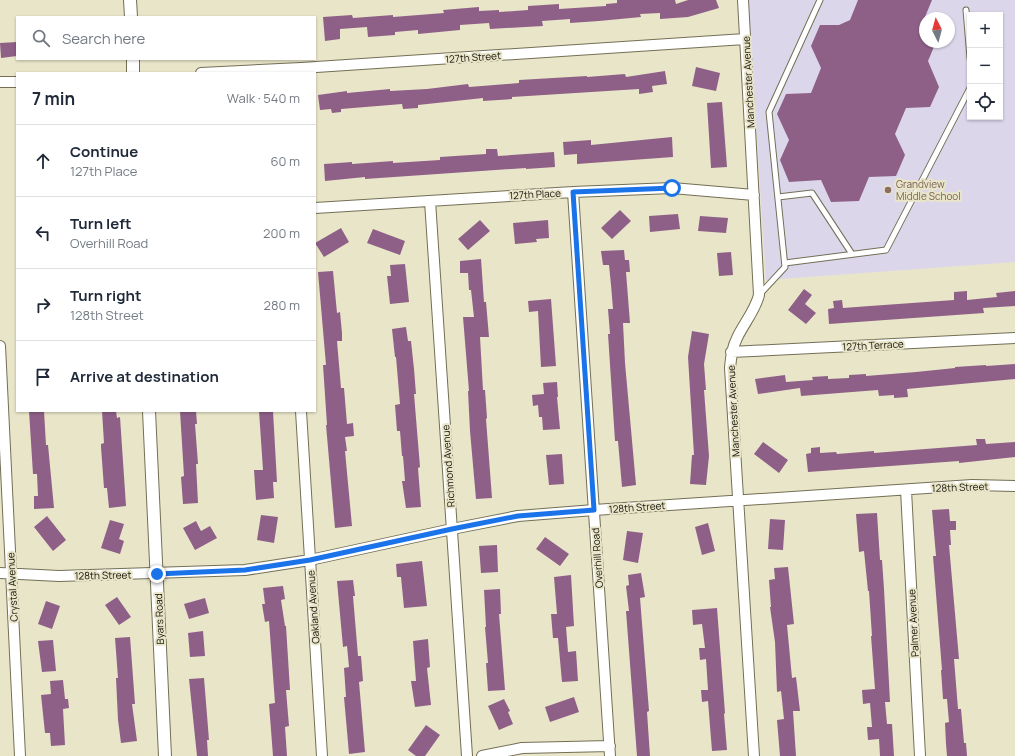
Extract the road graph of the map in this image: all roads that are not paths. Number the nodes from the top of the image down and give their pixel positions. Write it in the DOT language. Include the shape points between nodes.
graph roads {
  1 [pos="130,0"];
  2 [pos="743,0"];
  3 [pos="820,0"];
  4 [pos="966,10"];
  5 [pos="131,16"];
  6 [pos="745,39"];
  7 [pos="969,48"];
  8 [pos="133,60"];
  9 [pos="134,72"];
  10 [pos="221,72"];
  11 [pos="0,82"];
  12 [pos="16,82"];
  13 [pos="967,94"];
  14 [pos="573,192"];
  15 [pos="754,195"];
  16 [pos="778,197"];
  17 [pos="430,201"];
  18 [pos="316,208"];
  19 [pos="852,254"];
  20 [pos="785,263"];
  21 [pos="759,295"];
  22 [pos="1015,338"];
  23 [pos="0,346"];
  24 [pos="731,352"];
  25 [pos="149,412"];
  26 [pos="301,412"];
  27 [pos="1015,486"];
  28 [pos="906,490"];
  29 [pos="738,501"];
  30 [pos="594,510"];
  31 [pos="452,529"];
  32 [pos="310,560"];
  33 [pos="0,573"];
  34 [pos="11,574"];
  35 [pos="157,574"];
  36 [pos="610,751"];
  37 [pos="20,756"];
  38 [pos="165,756"];
  39 [pos="322,756"];
  40 [pos="467,756"];
  41 [pos="482,756"];
  42 [pos="754,756"];
  43 [pos="920,756"];
  1 -- 5 [label="street"];
  2 -- 6 [label="street, Manchester Avenue"];
  3 -- 16 [label="lane" via="769,112"];
  4 -- 7 [label="lane"];
  6 -- 10 [label="street, 127th Street"];
  6 -- 15 [label="street, Manchester Avenue"];
  8 -- 9 [label="street"];
  11 -- 12 [label="street"];
  13 -- 19 [label="lane" via="886,250"];
  14 -- 15 [label="street, 127th Place" via="672,188"];
  14 -- 17 [label="street, 127th Place"];
  14 -- 30 [label="street, Overhill Road"];
  15 -- 21 [label="street, Manchester Avenue"];
  16 -- 19 [label="lane" via="812,193"];
  16 -- 20 [label="lane"];
  17 -- 18 [label="street, 127th Place"];
  17 -- 31 [label="street, Richmond Avenue"];
  19 -- 20 [label="lane"];
  20 -- 21 [label="lane" via="785,267"];
  21 -- 24 [label="street, Manchester Avenue" via="756,306"];
  22 -- 24 [label="street, 127th Terrace"];
  23 -- 34 [label="street, Crystal Avenue"];
  24 -- 29 [label="street, Manchester Avenue"];
  25 -- 35 [label="street, Byars Road"];
  26 -- 32 [label="street, Oakland Avenue"];
  27 -- 28 [label="street, 128th Street"];
  28 -- 29 [label="street, 128th Street"];
  28 -- 43 [label="street, Palmer Avenue"];
  29 -- 30 [label="street, 128th Street"];
  29 -- 42 [label="street, Manchester Avenue"];
  30 -- 31 [label="street, 128th Street" via="518,516"];
  30 -- 36 [label="street, Overhill Road"];
  31 -- 32 [label="street, 128th Street"];
  31 -- 40 [label="street, Richmond Avenue"];
  32 -- 35 [label="street, 128th Street" via="245,570"];
  32 -- 39 [label="street, Oakland Avenue"];
  33 -- 34 [label="street, 128th Street"];
  34 -- 35 [label="street, 128th Street"];
  34 -- 37 [label="street, Crystal Avenue"];
  35 -- 38 [label="street, Byars Road"];
  36 -- 41 [label="street" via="522,748"];
}
